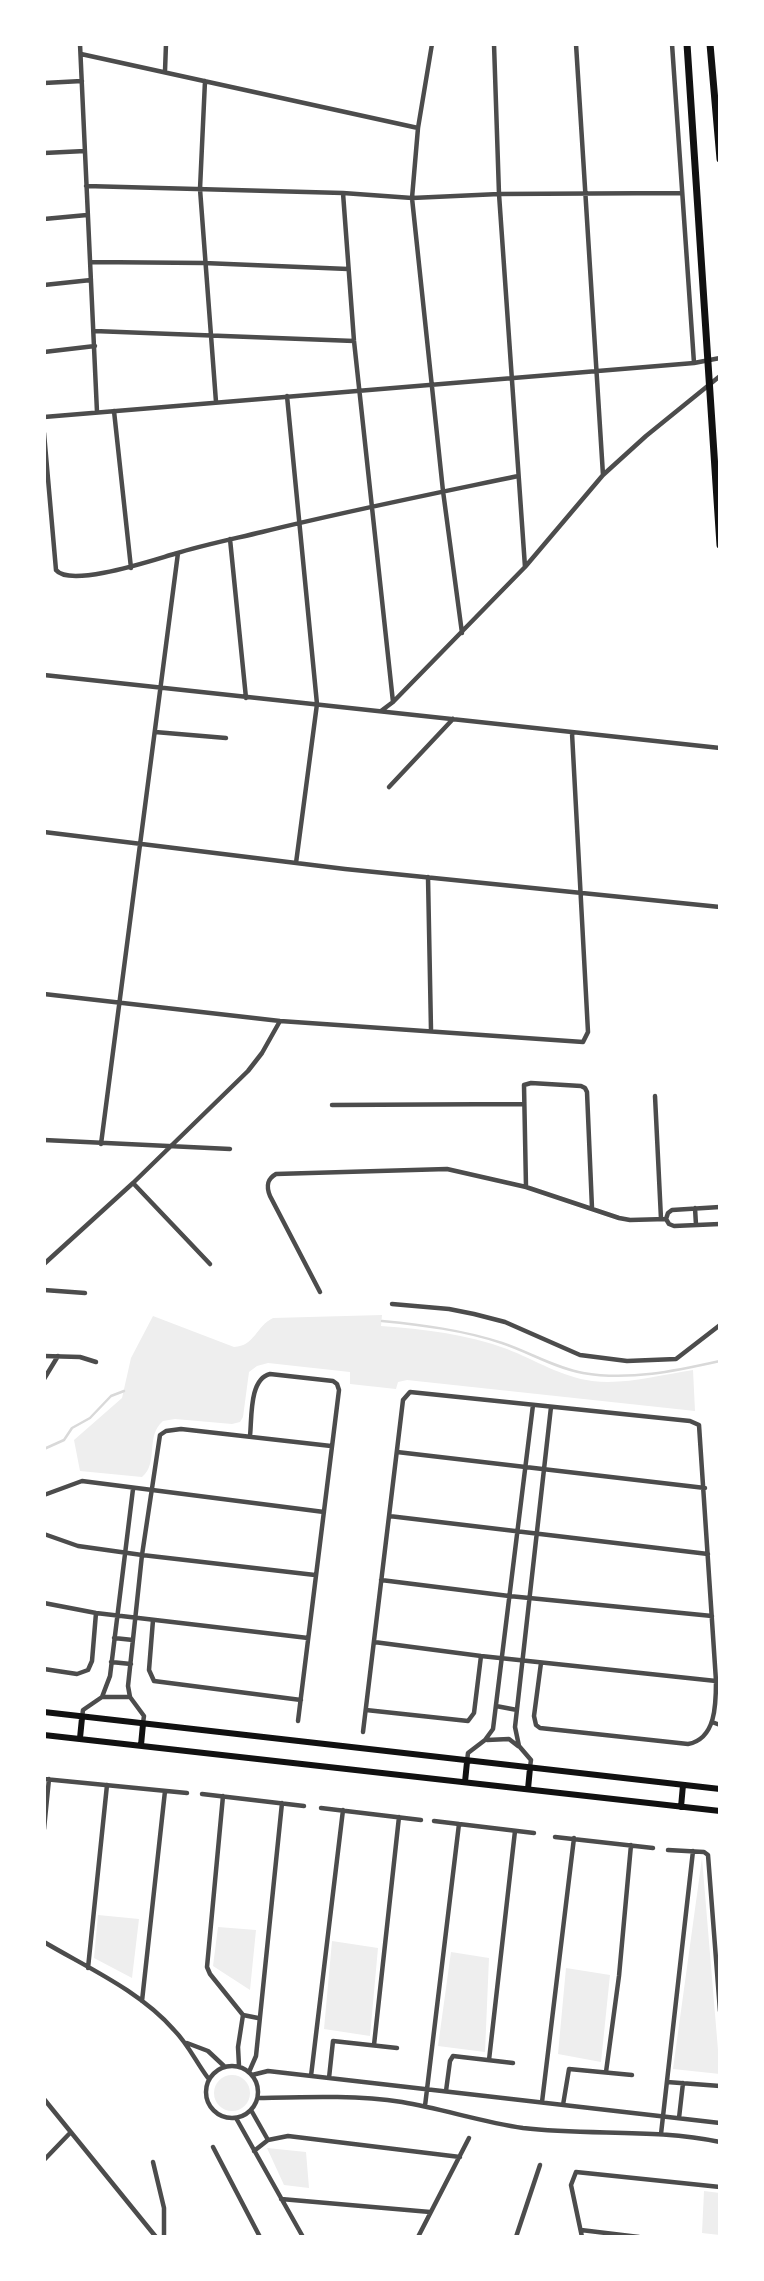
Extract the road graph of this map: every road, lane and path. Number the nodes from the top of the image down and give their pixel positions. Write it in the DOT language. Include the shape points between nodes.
graph roads {
  1 [pos="80,44"];
  2 [pos="166,44"];
  3 [pos="432,44"];
  4 [pos="494,44"];
  5 [pos="576,44"];
  6 [pos="672,44"];
  7 [pos="687,44"];
  8 [pos="710,44"];
  9 [pos="80,54"];
  10 [pos="165,71"];
  11 [pos="82,81"];
  12 [pos="205,81"];
  13 [pos="44,83"];
  14 [pos="418,128"];
  15 [pos="85,151"];
  16 [pos="44,153"];
  17 [pos="720,159"];
  18 [pos="86,186"];
  19 [pos="200,189"];
  20 [pos="343,193"];
  21 [pos="587,193"];
  22 [pos="681,193"];
  23 [pos="499,194"];
  24 [pos="412,198"];
  25 [pos="87,215"];
  26 [pos="44,219"];
  27 [pos="90,262"];
  28 [pos="204,263"];
  29 [pos="348,269"];
  30 [pos="91,280"];
  31 [pos="44,285"];
  32 [pos="94,331"];
  33 [pos="211,335"];
  34 [pos="354,341"];
  35 [pos="94,346"];
  36 [pos="44,352"];
  37 [pos="720,358"];
  38 [pos="709,361"];
  39 [pos="694,363"];
  40 [pos="598,371"];
  41 [pos="720,376"];
  42 [pos="510,378"];
  43 [pos="710,384"];
  44 [pos="432,385"];
  45 [pos="359,390"];
  46 [pos="287,396"];
  47 [pos="216,402"];
  48 [pos="114,411"];
  49 [pos="97,412"];
  50 [pos="44,417"];
  51 [pos="44,433"];
  52 [pos="603,475"];
  53 [pos="518,476"];
  54 [pos="443,491"];
  55 [pos="373,507"];
  56 [pos="44,520"];
  57 [pos="52,520"];
  58 [pos="300,522"];
  59 [pos="230,539"];
  60 [pos="720,545"];
  61 [pos="178,553"];
  62 [pos="525,567"];
  63 [pos="131,568"];
  64 [pos="462,633"];
  65 [pos="44,676"];
  66 [pos="161,687"];
  67 [pos="246,698"];
  68 [pos="393,702"];
  69 [pos="317,704"];
  70 [pos="380,711"];
  71 [pos="453,719"];
  72 [pos="155,732"];
  73 [pos="572,733"];
  74 [pos="226,738"];
  75 [pos="720,748"];
  76 [pos="389,786"];
  77 [pos="44,832"];
  78 [pos="141,845"];
  79 [pos="296,863"];
  80 [pos="428,877"];
  81 [pos="579,891"];
  82 [pos="720,907"];
  83 [pos="44,993"];
  84 [pos="119,1003"];
  85 [pos="281,1021"];
  86 [pos="430,1030"];
  87 [pos="655,1096"];
  88 [pos="523,1104"];
  89 [pos="332,1105"];
  90 [pos="44,1140"];
  91 [pos="101,1144"];
  92 [pos="168,1147"];
  93 [pos="230,1149"];
  94 [pos="133,1183"];
  95 [pos="526,1187"];
  96 [pos="720,1207"];
  97 [pos="592,1208"];
  98 [pos="695,1208"];
  99 [pos="663,1219"];
  100 [pos="720,1224"];
  101 [pos="696,1225"];
  102 [pos="44,1264"];
  103 [pos="210,1264"];
  104 [pos="44,1290"];
  105 [pos="320,1292"];
  106 [pos="85,1293"];
  107 [pos="391,1304"];
  108 [pos="720,1325"];
  109 [pos="44,1356"];
  110 [pos="58,1356"];
  111 [pos="96,1362"];
  112 [pos="44,1379"];
  113 [pos="533,1405"];
  114 [pos="551,1407"];
  115 [pos="250,1436"];
  116 [pos="331,1446"];
  117 [pos="397,1452"];
  118 [pos="525,1467"];
  119 [pos="543,1469"];
  120 [pos="705,1488"];
  121 [pos="133,1489"];
  122 [pos="151,1491"];
  123 [pos="44,1495"];
  124 [pos="324,1512"];
  125 [pos="389,1516"];
  126 [pos="517,1533"];
  127 [pos="44,1534"];
  128 [pos="535,1535"];
  129 [pos="124,1553"];
  130 [pos="709,1553"];
  131 [pos="142,1555"];
  132 [pos="315,1575"];
  133 [pos="381,1580"];
  134 [pos="509,1597"];
  135 [pos="528,1598"];
  136 [pos="44,1603"];
  137 [pos="96,1613"];
  138 [pos="117,1615"];
  139 [pos="712,1616"];
  140 [pos="135,1618"];
  141 [pos="153,1620"];
  142 [pos="114,1638"];
  143 [pos="308,1638"];
  144 [pos="132,1640"];
  145 [pos="374,1642"];
  146 [pos="481,1656"];
  147 [pos="502,1659"];
  148 [pos="521,1660"];
  149 [pos="111,1662"];
  150 [pos="541,1663"];
  151 [pos="131,1664"];
  152 [pos="44,1669"];
  153 [pos="716,1682"];
  154 [pos="102,1697"];
  155 [pos="130,1697"];
  156 [pos="300,1700"];
  157 [pos="496,1706"];
  158 [pos="366,1710"];
  159 [pos="517,1710"];
  160 [pos="44,1712"];
  161 [pos="82,1718"];
  162 [pos="298,1721"];
  163 [pos="712,1722"];
  164 [pos="143,1724"];
  165 [pos="720,1725"];
  166 [pos="363,1731"];
  167 [pos="44,1735"];
  168 [pos="80,1738"];
  169 [pos="485,1740"];
  170 [pos="141,1745"];
  171 [pos="519,1746"];
  172 [pos="467,1762"];
  173 [pos="530,1768"];
  174 [pos="47,1779"];
  175 [pos="465,1782"];
  176 [pos="107,1785"];
  177 [pos="683,1785"];
  178 [pos="528,1789"];
  179 [pos="720,1789"];
  180 [pos="165,1791"];
  181 [pos="187,1793"];
  182 [pos="202,1794"];
  183 [pos="223,1796"];
  184 [pos="282,1803"];
  185 [pos="304,1806"];
  186 [pos="681,1807"];
  187 [pos="321,1808"];
  188 [pos="343,1810"];
  189 [pos="720,1811"];
  190 [pos="399,1817"];
  191 [pos="421,1819"];
  192 [pos="435,1821"];
  193 [pos="459,1824"];
  194 [pos="44,1829"];
  195 [pos="515,1831"];
  196 [pos="534,1833"];
  197 [pos="555,1837"];
  198 [pos="574,1838"];
  199 [pos="631,1845"];
  200 [pos="653,1847"];
  201 [pos="668,1850"];
  202 [pos="693,1851"];
  203 [pos="44,1942"];
  204 [pos="88,1968"];
  205 [pos="142,2001"];
  206 [pos="720,2011"];
  207 [pos="243,2015"];
  208 [pos="258,2018"];
  209 [pos="186,2043"];
  210 [pos="374,2046"];
  211 [pos="397,2048"];
  212 [pos="489,2060"];
  213 [pos="513,2063"];
  214 [pos="224,2066"];
  215 [pos="239,2066"];
  216 [pos="606,2072"];
  217 [pos="251,2073"];
  218 [pos="632,2075"];
  219 [pos="311,2076"];
  220 [pos="208,2078"];
  221 [pos="329,2078"];
  222 [pos="667,2082"];
  223 [pos="683,2083"];
  224 [pos="720,2086"];
  225 [pos="428,2089"];
  226 [pos="446,2091"];
  227 [pos="258,2098"];
  228 [pos="44,2099"];
  229 [pos="542,2102"];
  230 [pos="563,2105"];
  231 [pos="425,2106"];
  232 [pos="251,2110"];
  233 [pos="663,2116"];
  234 [pos="236,2118"];
  235 [pos="679,2118"];
  236 [pos="720,2123"];
  237 [pos="70,2133"];
  238 [pos="661,2134"];
  239 [pos="469,2138"];
  240 [pos="268,2140"];
  241 [pos="720,2142"];
  242 [pos="213,2147"];
  243 [pos="254,2151"];
  244 [pos="460,2157"];
  245 [pos="44,2160"];
  246 [pos="153,2162"];
  247 [pos="540,2165"];
  248 [pos="720,2187"];
  249 [pos="281,2199"];
  250 [pos="430,2212"];
  251 [pos="581,2230"];
  252 [pos="156,2237"];
  253 [pos="164,2237"];
  254 [pos="260,2237"];
  255 [pos="303,2237"];
  256 [pos="418,2237"];
  257 [pos="516,2237"];
  258 [pos="582,2237"];
  259 [pos="639,2237"];
  1 -- 9 [label="street"];
  2 -- 10 [label="street"];
  3 -- 14 [label="street"];
  4 -- 23 [label="street"];
  5 -- 21 [label="street"];
  6 -- 22 [label="street"];
  7 -- 38 [label="main road"];
  8 -- 17 [label="main road"];
  9 -- 10 [label="street"];
  9 -- 11 [label="street"];
  10 -- 12 [label="street"];
  11 -- 13 [label="street"];
  11 -- 15 [label="street"];
  12 -- 14 [label="street"];
  12 -- 19 [label="street"];
  14 -- 24 [label="street"];
  15 -- 16 [label="street"];
  15 -- 18 [label="street"];
  18 -- 19 [label="street"];
  18 -- 25 [label="street"];
  19 -- 20 [label="street"];
  19 -- 28 [label="street"];
  20 -- 24 [label="street"];
  20 -- 29 [label="street"];
  21 -- 22 [label="street"];
  21 -- 23 [label="street"];
  21 -- 40 [label="street"];
  22 -- 39 [label="street"];
  23 -- 24 [label="street"];
  23 -- 42 [label="street"];
  24 -- 44 [label="street"];
  25 -- 26 [label="street"];
  25 -- 27 [label="street"];
  27 -- 28 [label="street"];
  27 -- 30 [label="street"];
  28 -- 29 [label="street"];
  28 -- 33 [label="street"];
  29 -- 34 [label="street"];
  30 -- 31 [label="street"];
  30 -- 32 [label="street"];
  32 -- 33 [label="street"];
  32 -- 35 [label="street"];
  33 -- 34 [label="street"];
  33 -- 47 [label="street"];
  34 -- 45 [label="street"];
  35 -- 36 [label="street"];
  35 -- 49 [label="street"];
  37 -- 38 [label="street"];
  38 -- 39 [label="street"];
  38 -- 43 [label="main road"];
  39 -- 40 [label="street"];
  40 -- 42 [label="street"];
  40 -- 52 [label="street"];
  41 -- 43 [label="street"];
  42 -- 44 [label="street"];
  42 -- 53 [label="street"];
  43 -- 52 [label="street"];
  43 -- 60 [label="main road"];
  44 -- 45 [label="street"];
  44 -- 54 [label="street"];
  45 -- 46 [label="street"];
  45 -- 55 [label="street"];
  46 -- 47 [label="street"];
  46 -- 58 [label="street"];
  47 -- 48 [label="street"];
  48 -- 49 [label="street"];
  48 -- 63 [label="street"];
  49 -- 50 [label="street"];
  51 -- 57 [label="street"];
  52 -- 62 [label="street"];
  53 -- 54 [label="street"];
  53 -- 62 [label="street"];
  54 -- 55 [label="street"];
  54 -- 64 [label="street"];
  55 -- 58 [label="street"];
  55 -- 68 [label="street"];
  56 -- 57 [label="street"];
  57 -- 63 [label="street" via="60,575"];
  58 -- 59 [label="street"];
  58 -- 69 [label="street"];
  59 -- 61 [label="street"];
  59 -- 67 [label="street"];
  61 -- 63 [label="street"];
  61 -- 66 [label="street"];
  62 -- 64 [label="street"];
  64 -- 68 [label="street"];
  65 -- 66 [label="street"];
  66 -- 67 [label="street"];
  66 -- 72 [label="street"];
  67 -- 69 [label="street"];
  68 -- 70 [label="street"];
  69 -- 70 [label="street"];
  69 -- 79 [label="street"];
  70 -- 71 [label="street"];
  71 -- 73 [label="street"];
  71 -- 76 [label="street"];
  72 -- 74 [label="street"];
  72 -- 78 [label="street"];
  73 -- 75 [label="street"];
  73 -- 81 [label="street"];
  77 -- 78 [label="street"];
  78 -- 79 [label="street"];
  78 -- 84 [label="street"];
  79 -- 80 [label="street"];
  80 -- 81 [label="street"];
  80 -- 86 [label="street"];
  81 -- 82 [label="street"];
  81 -- 86 [label="street" via="585,1041"];
  83 -- 84 [label="street"];
  84 -- 85 [label="street"];
  84 -- 91 [label="street"];
  85 -- 86 [label="street"];
  85 -- 92 [label="street" via="248,1071"];
  87 -- 99 [label="street"];
  88 -- 89 [label="street"];
  88 -- 95 [label="street"];
  88 -- 97 [label="street" via="524,1085 531,1083 585,1088"];
  90 -- 91 [label="street"];
  91 -- 92 [label="street"];
  92 -- 93 [label="street"];
  92 -- 94 [label="street"];
  94 -- 102 [label="street"];
  94 -- 103 [label="street"];
  95 -- 97 [label="street"];
  95 -- 105 [label="street" via="439,1168 276,1174 268,1183 270,1196"];
  96 -- 98 [label="street"];
  97 -- 99 [label="street" via="630,1220"];
  98 -- 99 [label="street" via="672,1210"];
  98 -- 101 [label="street"];
  99 -- 101 [label="street" via="674,1226"];
  100 -- 101 [label="street"];
  104 -- 106 [label="street"];
  107 -- 108 [label="street" via="474,1314 505,1322 580,1355 627,1361 676,1359"];
  109 -- 110 [label="street"];
  110 -- 111 [label="street"];
  110 -- 112 [label="street"];
  113 -- 114 [label="street"];
  113 -- 117 [label="street" via="408,1393 403,1400"];
  113 -- 118 [label="street"];
  114 -- 119 [label="street"];
  114 -- 120 [label="street" via="696,1423 701,1433"];
  115 -- 116 [label="street"];
  115 -- 116 [label="street" via="260,1379 270,1374 333,1381 339,1390"];
  115 -- 122 [label="street" via="166,1431 159,1438"];
  116 -- 124 [label="street"];
  117 -- 118 [label="street"];
  117 -- 125 [label="street"];
  118 -- 119 [label="street"];
  118 -- 126 [label="street"];
  119 -- 120 [label="street"];
  119 -- 128 [label="street"];
  120 -- 130 [label="street"];
  121 -- 122 [label="street"];
  121 -- 123 [label="street" via="79,1481"];
  121 -- 129 [label="street"];
  122 -- 124 [label="street"];
  122 -- 131 [label="street"];
  124 -- 132 [label="street"];
  125 -- 126 [label="street"];
  125 -- 133 [label="street"];
  126 -- 128 [label="street"];
  126 -- 134 [label="street"];
  127 -- 129 [label="street" via="78,1546"];
  128 -- 130 [label="street"];
  128 -- 135 [label="street"];
  129 -- 131 [label="street"];
  129 -- 138 [label="street"];
  130 -- 139 [label="street"];
  131 -- 132 [label="street"];
  131 -- 140 [label="street"];
  132 -- 143 [label="street"];
  133 -- 134 [label="street"];
  133 -- 145 [label="street"];
  134 -- 135 [label="street"];
  134 -- 147 [label="street"];
  135 -- 139 [label="street"];
  135 -- 148 [label="street"];
  136 -- 137 [label="street"];
  137 -- 138 [label="street"];
  137 -- 152 [label="street" via="88,1670 77,1674"];
  138 -- 140 [label="street"];
  138 -- 142 [label="street"];
  139 -- 153 [label="street"];
  140 -- 141 [label="street"];
  140 -- 144 [label="street"];
  141 -- 143 [label="street"];
  141 -- 156 [label="street" via="149,1670 154,1681"];
  142 -- 144 [label="street"];
  142 -- 149 [label="street"];
  143 -- 156 [label="street"];
  144 -- 151 [label="street"];
  145 -- 146 [label="street"];
  145 -- 158 [label="street"];
  146 -- 147 [label="street"];
  146 -- 158 [label="street" via="474,1713 468,1721"];
  147 -- 148 [label="street"];
  147 -- 157 [label="street"];
  148 -- 150 [label="street"];
  148 -- 159 [label="street"];
  149 -- 151 [label="street"];
  149 -- 154 [label="street"];
  150 -- 153 [label="street"];
  150 -- 163 [label="street" via="534,1716 540,1728 688,1744 698,1742"];
  151 -- 155 [label="street"];
  153 -- 163 [label="street"];
  154 -- 155 [label="street"];
  154 -- 161 [label="street" via="83,1710"];
  155 -- 164 [label="street" via="144,1716"];
  156 -- 162 [label="street"];
  157 -- 159 [label="street"];
  157 -- 169 [label="street" via="493,1729"];
  158 -- 166 [label="street"];
  159 -- 171 [label="street"];
  160 -- 161 [label="main road"];
  161 -- 164 [label="main road"];
  161 -- 168 [label="main road"];
  163 -- 165 [label="street"];
  164 -- 170 [label="main road"];
  164 -- 172 [label="main road"];
  167 -- 168 [label="main road"];
  168 -- 170 [label="main road"];
  169 -- 171 [label="street" via="509,1739"];
  169 -- 172 [label="street" via="468,1753"];
  170 -- 175 [label="main road"];
  171 -- 173 [label="street" via="531,1760"];
  172 -- 173 [label="main road"];
  172 -- 175 [label="main road"];
  173 -- 177 [label="main road"];
  173 -- 178 [label="main road"];
  174 -- 176 [label="street"];
  174 -- 194 [label="street"];
  175 -- 178 [label="main road"];
  176 -- 180 [label="street"];
  176 -- 204 [label="street"];
  177 -- 179 [label="main road"];
  177 -- 186 [label="main road"];
  178 -- 186 [label="main road"];
  180 -- 181 [label="street"];
  180 -- 205 [label="street"];
  182 -- 183 [label="street"];
  183 -- 184 [label="street"];
  183 -- 207 [label="street" via="207,1967"];
  184 -- 185 [label="street"];
  184 -- 208 [label="street"];
  186 -- 189 [label="main road"];
  187 -- 188 [label="street"];
  188 -- 190 [label="street"];
  188 -- 219 [label="street"];
  190 -- 191 [label="street"];
  190 -- 210 [label="street"];
  192 -- 193 [label="street"];
  193 -- 195 [label="street"];
  193 -- 225 [label="street"];
  195 -- 196 [label="street"];
  195 -- 212 [label="street"];
  197 -- 198 [label="street"];
  198 -- 199 [label="street"];
  198 -- 229 [label="street"];
  199 -- 200 [label="street"];
  199 -- 216 [label="street"];
  201 -- 202 [label="street"];
  202 -- 206 [label="street" via="708,1856"];
  202 -- 222 [label="street"];
  203 -- 204 [label="street"];
  204 -- 205 [label="street"];
  205 -- 209 [label="street"];
  207 -- 208 [label="street"];
  207 -- 215 [label="street"];
  208 -- 217 [label="street"];
  209 -- 214 [label="street" via="208,2051"];
  209 -- 220 [label="street"];
  210 -- 211 [label="street"];
  210 -- 221 [label="street" via="333,2041"];
  212 -- 213 [label="street"];
  212 -- 226 [label="street" via="453,2056"];
  214 -- 215 [label="street"];
  214 -- 220 [label="street"];
  215 -- 217 [label="street"];
  216 -- 218 [label="street"];
  216 -- 230 [label="street" via="569,2069"];
  217 -- 219 [label="street"];
  217 -- 227 [label="street"];
  219 -- 221 [label="street"];
  220 -- 234 [label="street" via="206,2102 214,2112"];
  221 -- 225 [label="street"];
  222 -- 223 [label="street"];
  222 -- 233 [label="street"];
  223 -- 224 [label="street"];
  223 -- 235 [label="street"];
  225 -- 226 [label="street"];
  225 -- 231 [label="street"];
  226 -- 229 [label="street"];
  227 -- 231 [label="street" via="348,2097"];
  227 -- 232 [label="street"];
  228 -- 237 [label="street"];
  229 -- 230 [label="street"];
  230 -- 233 [label="street"];
  231 -- 238 [label="street" via="524,2128"];
  232 -- 234 [label="street"];
  232 -- 240 [label="street"];
  233 -- 235 [label="street"];
  233 -- 238 [label="street"];
  234 -- 243 [label="street"];
  235 -- 236 [label="street"];
  237 -- 245 [label="street"];
  237 -- 252 [label="street"];
  238 -- 241 [label="street"];
  239 -- 244 [label="street"];
  240 -- 243 [label="street"];
  240 -- 244 [label="street" via="288,2136"];
  242 -- 254 [label="street"];
  243 -- 249 [label="street"];
  244 -- 250 [label="street"];
  246 -- 253 [label="street" via="164,2208"];
  247 -- 257 [label="street"];
  248 -- 251 [label="street" via="580,2171 573,2175 571,2185"];
  249 -- 250 [label="street"];
  249 -- 255 [label="street"];
  250 -- 256 [label="street"];
  251 -- 258 [label="street"];
  251 -- 259 [label="street"];
}
